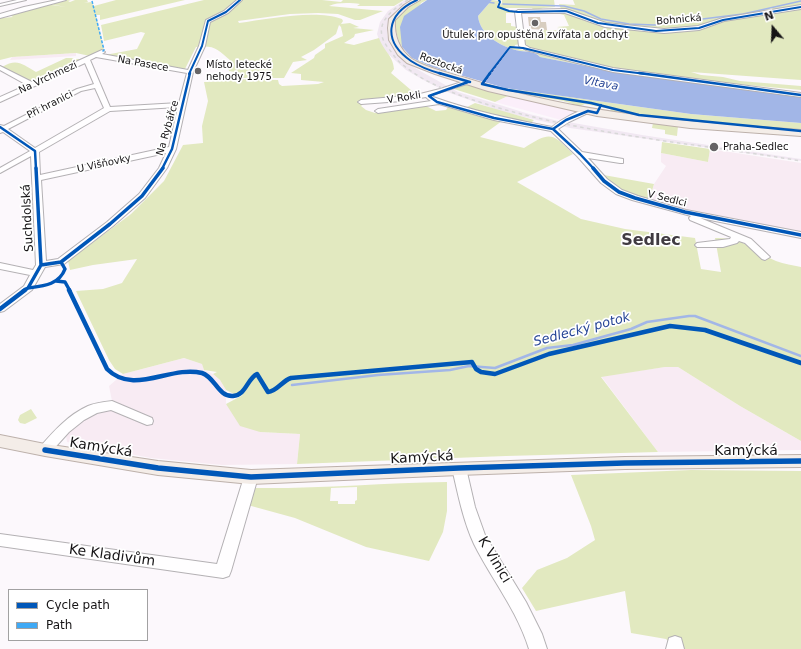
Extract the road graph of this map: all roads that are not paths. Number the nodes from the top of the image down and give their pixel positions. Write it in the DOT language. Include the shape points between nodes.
graph roads {
  1 [pos="24,0"];
  2 [pos="34,0"];
  3 [pos="64,0"];
  4 [pos="240,0"];
  5 [pos="417,0"];
  6 [pos="45,4"];
  7 [pos="0,5"];
  8 [pos="59,6"];
  9 [pos="801,7"];
  10 [pos="0,16"];
  11 [pos="102,52"];
  12 [pos="95,55"];
  13 [pos="86,60"];
  14 [pos="2,64"];
  15 [pos="90,66"];
  16 [pos="70,67"];
  17 [pos="190,72"];
  18 [pos="468,82"];
  19 [pos="98,85"];
  20 [pos="32,86"];
  21 [pos="429,95"];
  22 [pos="801,95"];
  23 [pos="0,100"];
  24 [pos="362,102"];
  25 [pos="437,102"];
  26 [pos="183,105"];
  27 [pos="108,109"];
  28 [pos="378,111"];
  29 [pos="588,111"];
  30 [pos="1,129"];
  31 [pos="553,129"];
  32 [pos="801,134"];
  33 [pos="172,149"];
  34 [pos="35,151"];
  35 [pos="580,154"];
  36 [pos="620,161"];
  37 [pos="0,171"];
  38 [pos="37,178"];
  39 [pos="685,212"];
  40 [pos="801,235"];
  41 [pos="736,237"];
  42 [pos="700,245"];
  43 [pos="765,257"];
  44 [pos="0,266"];
  45 [pos="39,270"];
  46 [pos="0,309"];
  47 [pos="147,421"];
  48 [pos="0,441"];
  49 [pos="45,450"];
  50 [pos="801,461"];
  51 [pos="460,468"];
  52 [pos="251,477"];
  53 [pos="0,540"];
  54 [pos="538,649"];
  1 -- 7 [label="street"];
  2 -- 6 [label="street"];
  3 -- 6 [label="street"];
  4 -- 17 [label="street, Na Rybářce" via="226,12 208,21 202,46"];
  5 -- 18 [label="main road, Roztocká" via="406,6 392,22 393,40 401,53 410,61"];
  6 -- 8 [label="street"];
  6 -- 10 [label="street"];
  9 -- 22 [label="street, Bohnická" via="723,20 699,28 664,31 605,25 558,8 518,12 524,48 613,70"];
  11 -- 12 [label="street, Na Vrchmezí"];
  12 -- 13 [label="street, Na Vrchmezí"];
  12 -- 17 [label="street, Na Pasece"];
  13 -- 15 [label="street"];
  13 -- 16 [label="street, Na Vrchmezí"];
  14 -- 20 [label="street"];
  15 -- 16 [label="street"];
  15 -- 19 [label="street"];
  16 -- 20 [label="street, Na Vrchmezí"];
  17 -- 26 [label="street, Na Rybářce"];
  18 -- 21 [label="street, V Rokli"];
  18 -- 29 [label="main road, Roztocká"];
  19 -- 27 [label="street"];
  19 -- 30 [label="street, Při hranici" via="79,90"];
  20 -- 23 [label="street, Na Vrchmezí"];
  21 -- 24 [label="street, V Rokli" via="396,101"];
  21 -- 25 [label="street"];
  25 -- 28 [label="street"];
  25 -- 31 [label="street" via="494,118"];
  26 -- 27 [label="street"];
  26 -- 33 [label="street, Na Rybářce"];
  27 -- 34 [label="street"];
  29 -- 31 [label="street" via="566,120"];
  29 -- 32 [label="main road, Roztocká" via="690,125"];
  30 -- 34 [label="street"];
  31 -- 35 [label="street, V Sedlci"];
  33 -- 38 [label="street, U Višňovky"];
  33 -- 45 [label="street, Na Rybářce" via="155,180 124,213 60,262"];
  34 -- 37 [label="street"];
  34 -- 38 [label="street, Suchdolská"];
  35 -- 36 [label="street"];
  35 -- 39 [label="street, V Sedlci" via="596,174 619,192"];
  38 -- 45 [label="street, Suchdolská"];
  39 -- 40 [label="street, V Sedlci"];
  39 -- 41 [label="street" via="690,217"];
  41 -- 42 [label="street" via="729,243"];
  41 -- 43 [label="street" via="748,241"];
  44 -- 45 [label="street"];
  45 -- 46 [label="street" via="28,288"];
  47 -- 49 [label="street" via="112,404 93,409 64,429"];
  48 -- 49 [label="main road, Kamýcká"];
  49 -- 52 [label="main road, Kamýcká" via="158,468"];
  50 -- 51 [label="main road, Kamýcká"];
  51 -- 52 [label="main road, Kamýcká"];
  51 -- 54 [label="street, K Vinici" via="471,519 483,545 522,609"];
  52 -- 53 [label="street, Ke Kladivům" via="223,571"];
}
